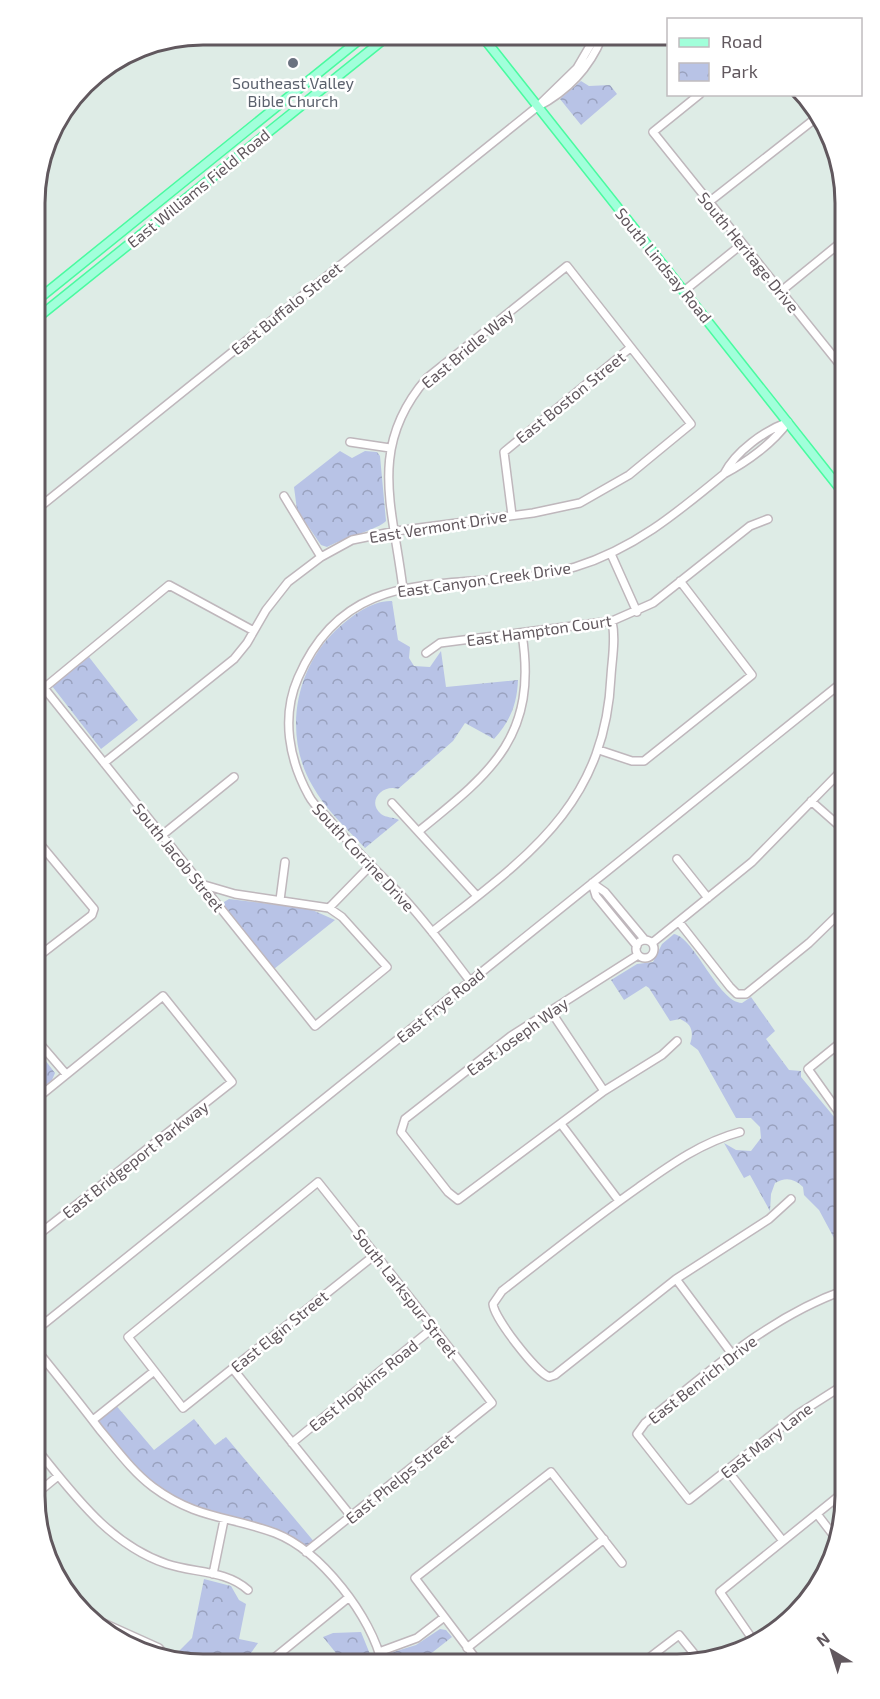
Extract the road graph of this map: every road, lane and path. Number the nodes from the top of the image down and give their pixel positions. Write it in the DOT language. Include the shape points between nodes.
graph roads {
  1 [pos="353,45"];
  2 [pos="377,45"];
  3 [pos="489,45"];
  4 [pos="590,45"];
  5 [pos="697,96"];
  6 [pos="537,107"];
  7 [pos="812,121"];
  8 [pos="709,202"];
  9 [pos="742,244"];
  10 [pos="835,248"];
  11 [pos="684,291"];
  12 [pos="780,292"];
  13 [pos="45,294"];
  14 [pos="45,312"];
  15 [pos="630,348"];
  16 [pos="835,358"];
  17 [pos="788,422"];
  18 [pos="350,441"];
  19 [pos="390,448"];
  20 [pos="835,482"];
  21 [pos="284,496"];
  22 [pos="45,503"];
  23 [pos="512,515"];
  24 [pos="768,519"];
  25 [pos="396,531"];
  26 [pos="611,554"];
  27 [pos="321,557"];
  28 [pos="680,581"];
  29 [pos="403,589"];
  30 [pos="637,612"];
  31 [pos="612,621"];
  32 [pos="252,630"];
  33 [pos="522,634"];
  34 [pos="426,653"];
  35 [pos="295,684"];
  36 [pos="45,687"];
  37 [pos="835,688"];
  38 [pos="45,689"];
  39 [pos="599,750"];
  40 [pos="104,763"];
  41 [pos="234,777"];
  42 [pos="835,777"];
  43 [pos="811,801"];
  44 [pos="392,803"];
  45 [pos="835,822"];
  46 [pos="420,831"];
  47 [pos="161,836"];
  48 [pos="45,850"];
  49 [pos="676,859"];
  50 [pos="285,862"];
  51 [pos="370,866"];
  52 [pos="201,884"];
  53 [pos="592,884"];
  54 [pos="477,896"];
  55 [pos="708,898"];
  56 [pos="280,900"];
  57 [pos="329,908"];
  58 [pos="835,918"];
  59 [pos="679,922"];
  60 [pos="432,932"];
  61 [pos="649,941"];
  62 [pos="637,946"];
  63 [pos="45,951"];
  64 [pos="638,955"];
  65 [pos="470,981"];
  66 [pos="550,1010"];
  67 [pos="677,1041"];
  68 [pos="835,1047"];
  69 [pos="45,1050"];
  70 [pos="66,1074"];
  71 [pos="604,1091"];
  72 [pos="45,1092"];
  73 [pos="835,1107"];
  74 [pos="561,1124"];
  75 [pos="740,1132"];
  76 [pos="790,1199"];
  77 [pos="619,1201"];
  78 [pos="45,1226"];
  79 [pos="375,1254"];
  80 [pos="676,1279"];
  81 [pos="835,1294"];
  82 [pos="45,1323"];
  83 [pos="434,1327"];
  84 [pos="732,1354"];
  85 [pos="45,1360"];
  86 [pos="233,1369"];
  87 [pos="153,1372"];
  88 [pos="835,1390"];
  89 [pos="492,1403"];
  90 [pos="93,1420"];
  91 [pos="292,1443"];
  92 [pos="45,1460"];
  93 [pos="727,1470"];
  94 [pos="58,1476"];
  95 [pos="45,1486"];
  96 [pos="835,1499"];
  97 [pos="689,1500"];
  98 [pos="817,1514"];
  99 [pos="351,1516"];
  100 [pos="224,1520"];
  101 [pos="831,1532"];
  102 [pos="603,1539"];
  103 [pos="783,1541"];
  104 [pos="306,1552"];
  105 [pos="622,1563"];
  106 [pos="213,1574"];
  107 [pos="248,1590"];
  108 [pos="348,1598"];
  109 [pos="443,1618"];
  110 [pos="750,1636"];
  111 [pos="468,1648"];
  112 [pos="380,1652"];
  113 [pos="694,1653"];
  114 [pos="279,1654"];
  115 [pos="472,1654"];
  116 [pos="654,1654"];
  1 -- 13 [label="main road, East Williams Field Road"];
  2 -- 14 [label="main road, East Williams Field Road"];
  3 -- 6 [label="main road, South Lindsay Road"];
  4 -- 6 [label="street, East Buffalo Street" via="577,68 547,93"];
  5 -- 8 [label="street, South Heritage Drive" via="652,132"];
  6 -- 11 [label="main road, South Lindsay Road"];
  6 -- 22 [label="street, East Buffalo Street"];
  7 -- 8 [label="street"];
  8 -- 9 [label="street, South Heritage Drive"];
  9 -- 11 [label="street"];
  9 -- 12 [label="street, South Heritage Drive"];
  10 -- 12 [label="street"];
  11 -- 17 [label="main road, South Lindsay Road"];
  12 -- 16 [label="street, South Heritage Drive"];
  15 -- 19 [label="street, East Bridle Way" via="567,266 428,378 408,400"];
  15 -- 23 [label="street, East Boston Street" via="504,452"];
  15 -- 23 [label="street, East Vermont Drive" via="691,424 629,475 580,503"];
  17 -- 20 [label="main road, South Lindsay Road"];
  17 -- 26 [label="street, East Canyon Creek Drive" via="773,428 731,461 724,474 660,526"];
  18 -- 19 [label="street"];
  19 -- 25 [label="street, East Bridle Way" via="388,476"];
  21 -- 27 [label="street"];
  23 -- 25 [label="street, East Vermont Drive"];
  24 -- 28 [label="street, East Hampton Court" via="750,526"];
  25 -- 27 [label="street, East Vermont Drive" via="352,540"];
  25 -- 29 [label="street, East Bridle Way"];
  26 -- 29 [label="street, East Canyon Creek Drive" via="550,572"];
  26 -- 30 [label="street"];
  27 -- 32 [label="street, East Vermont Drive" via="288,582"];
  28 -- 30 [label="street, East Hampton Court"];
  28 -- 39 [label="street" via="752,675 644,761"];
  29 -- 35 [label="street, East Canyon Creek Drive" via="374,597 342,616 308,655"];
  30 -- 31 [label="street, East Hampton Court"];
  31 -- 33 [label="street, East Hampton Court"];
  31 -- 39 [label="street" via="610,701"];
  32 -- 36 [label="street, South Jacob Street" via="170,585"];
  32 -- 40 [label="street, East Vermont Drive" via="234,658"];
  33 -- 34 [label="street, East Hampton Court" via="440,643"];
  33 -- 46 [label="street" via="526,676 520,716 508,744 472,789"];
  35 -- 51 [label="street, South Corrine Drive" via="289,718 291,757 309,797"];
  37 -- 53 [label="street, East Frye Road"];
  38 -- 40 [label="street, South Jacob Street"];
  39 -- 54 [label="street" via="589,776 547,837"];
  40 -- 47 [label="street, South Jacob Street"];
  41 -- 47 [label="street"];
  42 -- 43 [label="street, East Joseph Way"];
  43 -- 45 [label="street"];
  43 -- 55 [label="street, East Joseph Way" via="752,862"];
  44 -- 46 [label="street"];
  46 -- 54 [label="street"];
  47 -- 52 [label="street, South Jacob Street"];
  48 -- 63 [label="street" via="94,909 92,915"];
  49 -- 55 [label="street"];
  50 -- 56 [label="street"];
  51 -- 57 [label="street"];
  51 -- 60 [label="street, South Corrine Drive"];
  52 -- 56 [label="street" via="235,894"];
  52 -- 57 [label="street, South Jacob Street" via="315,1026 387,967"];
  53 -- 61 [label="street" via="605,892"];
  53 -- 62 [label="street" via="596,896"];
  53 -- 65 [label="street, East Frye Road"];
  54 -- 60 [label="street"];
  55 -- 59 [label="street, East Joseph Way"];
  56 -- 57 [label="street"];
  58 -- 59 [label="street" via="746,994 737,994"];
  59 -- 61 [label="street, East Joseph Way"];
  60 -- 65 [label="street, South Corrine Drive"];
  61 -- 62 [label="street, East Joseph Way"];
  61 -- 64 [label="street, East Joseph Way" via="654,950 650,956"];
  62 -- 64 [label="street"];
  64 -- 66 [label="street, East Joseph Way"];
  65 -- 82 [label="street, East Frye Road"];
  66 -- 71 [label="street"];
  66 -- 74 [label="street, East Joseph Way" via="405,1119 403,1137 458,1200"];
  67 -- 71 [label="street" via="662,1055"];
  68 -- 73 [label="street" via="808,1069"];
  69 -- 70 [label="street"];
  70 -- 72 [label="street"];
  70 -- 78 [label="street, East Bridgeport Parkway" via="163,996 232,1082"];
  71 -- 74 [label="street"];
  74 -- 77 [label="street"];
  75 -- 77 [label="street" via="716,1138"];
  76 -- 80 [label="street" via="769,1219"];
  77 -- 80 [label="street" via="502,1291 493,1304 497,1317 549,1377"];
  79 -- 83 [label="street, South Larkspur Street"];
  79 -- 86 [label="street, East Elgin Street"];
  79 -- 87 [label="street, South Larkspur Street" via="318,1182 128,1337"];
  80 -- 84 [label="street"];
  81 -- 84 [label="street, East Benrich Drive" via="792,1313"];
  83 -- 89 [label="street, South Larkspur Street"];
  83 -- 91 [label="street, East Hopkins Road"];
  84 -- 97 [label="street, East Benrich Drive" via="645,1423 637,1434"];
  85 -- 90 [label="street"];
  86 -- 87 [label="street, East Elgin Street" via="183,1408"];
  86 -- 91 [label="street"];
  87 -- 90 [label="street"];
  88 -- 93 [label="street, East Mary Lane"];
  89 -- 99 [label="street, East Phelps Street"];
  90 -- 100 [label="street" via="129,1466 151,1485 202,1515"];
  91 -- 99 [label="street"];
  92 -- 94 [label="street"];
  93 -- 97 [label="street, East Mary Lane"];
  93 -- 103 [label="street"];
  94 -- 95 [label="street"];
  94 -- 106 [label="street" via="94,1518 136,1550 167,1564"];
  96 -- 98 [label="street"];
  98 -- 101 [label="street"];
  98 -- 103 [label="street"];
  99 -- 104 [label="street, East Phelps Street"];
  100 -- 104 [label="street" via="278,1534"];
  100 -- 106 [label="street"];
  102 -- 105 [label="street"];
  102 -- 109 [label="street" via="551,1472 415,1578"];
  102 -- 111 [label="street"];
  103 -- 110 [label="street" via="720,1592"];
  104 -- 108 [label="street"];
  106 -- 107 [label="street" via="237,1580"];
  108 -- 112 [label="street" via="368,1624"];
  108 -- 114 [label="street"];
  109 -- 111 [label="street"];
  109 -- 112 [label="street" via="417,1638"];
  111 -- 115 [label="street"];
  113 -- 116 [label="street" via="679,1635"];
}
